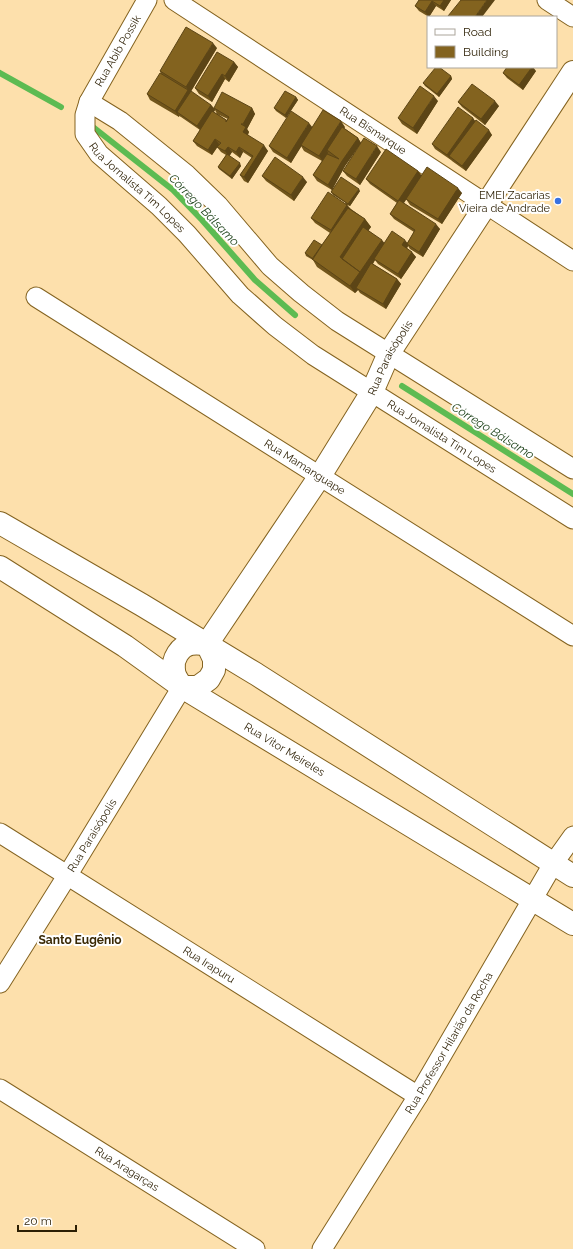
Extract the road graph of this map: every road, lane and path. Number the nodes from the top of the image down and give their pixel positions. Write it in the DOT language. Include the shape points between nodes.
graph roads {
  1 [pos="147,0"];
  2 [pos="174,0"];
  3 [pos="547,0"];
  4 [pos="573,17"];
  5 [pos="573,72"];
  6 [pos="89,102"];
  7 [pos="487,204"];
  8 [pos="573,261"];
  9 [pos="36,297"];
  10 [pos="390,353"];
  11 [pos="372,392"];
  12 [pos="573,469"];
  13 [pos="320,476"];
  14 [pos="573,519"];
  15 [pos="0,523"];
  16 [pos="0,567"];
  17 [pos="573,636"];
  18 [pos="207,644"];
  19 [pos="182,687"];
  20 [pos="0,833"];
  21 [pos="573,836"];
  22 [pos="553,864"];
  23 [pos="67,876"];
  24 [pos="573,876"];
  25 [pos="533,899"];
  26 [pos="573,924"];
  27 [pos="0,983"];
  28 [pos="0,1089"];
  29 [pos="418,1096"];
  30 [pos="255,1249"];
  31 [pos="322,1249"];
  1 -- 6 [label="street, Rua Abib Possik"];
  2 -- 7 [label="street, Rua Bismarque"];
  3 -- 4 [label="street"];
  5 -- 7 [label="street, Rua Paraisópolis"];
  6 -- 10 [label="street" via="120,121 187,175 218,205 270,266 301,294 337,321"];
  6 -- 11 [label="street, Rua Jornalista Tim Lopes" via="85,115 85,134 98,154 159,206 187,234 240,296 274,326 313,355"];
  7 -- 8 [label="street, Rua Bismarque"];
  7 -- 10 [label="street, Rua Paraisópolis"];
  9 -- 13 [label="street, Rua Mamanguape"];
  10 -- 11 [label="street, Rua Paraisópolis"];
  10 -- 12 [label="street"];
  11 -- 13 [label="street, Rua Paraisópolis"];
  11 -- 14 [label="street, Rua Jornalista Tim Lopes"];
  13 -- 17 [label="street, Rua Mamanguape"];
  13 -- 18 [label="street, Rua Paraisópolis"];
  15 -- 18 [label="street"];
  16 -- 19 [label="street, Rua Vitor Meireles" via="125,646"];
  18 -- 19 [label="street" via="214,659 214,670 209,679 198,687"];
  18 -- 19 [label="street" via="191,644 177,653 173,662 174,672"];
  18 -- 22 [label="street"];
  19 -- 23 [label="street, Rua Paraisópolis"];
  19 -- 25 [label="street, Rua Vitor Meireles"];
  20 -- 23 [label="street, Rua Irapuru"];
  21 -- 22 [label="street, Rua Professor Hilarião da Rocha"];
  22 -- 24 [label="street"];
  22 -- 25 [label="street, Rua Professor Hilarião da Rocha"];
  23 -- 27 [label="street, Rua Paraisópolis"];
  23 -- 29 [label="street, Rua Irapuru"];
  25 -- 26 [label="street, Rua Vitor Meireles"];
  25 -- 29 [label="street, Rua Professor Hilarião da Rocha"];
  28 -- 30 [label="street, Rua Aragarças"];
  29 -- 31 [label="street, Rua Professor Hilarião da Rocha"];
}
